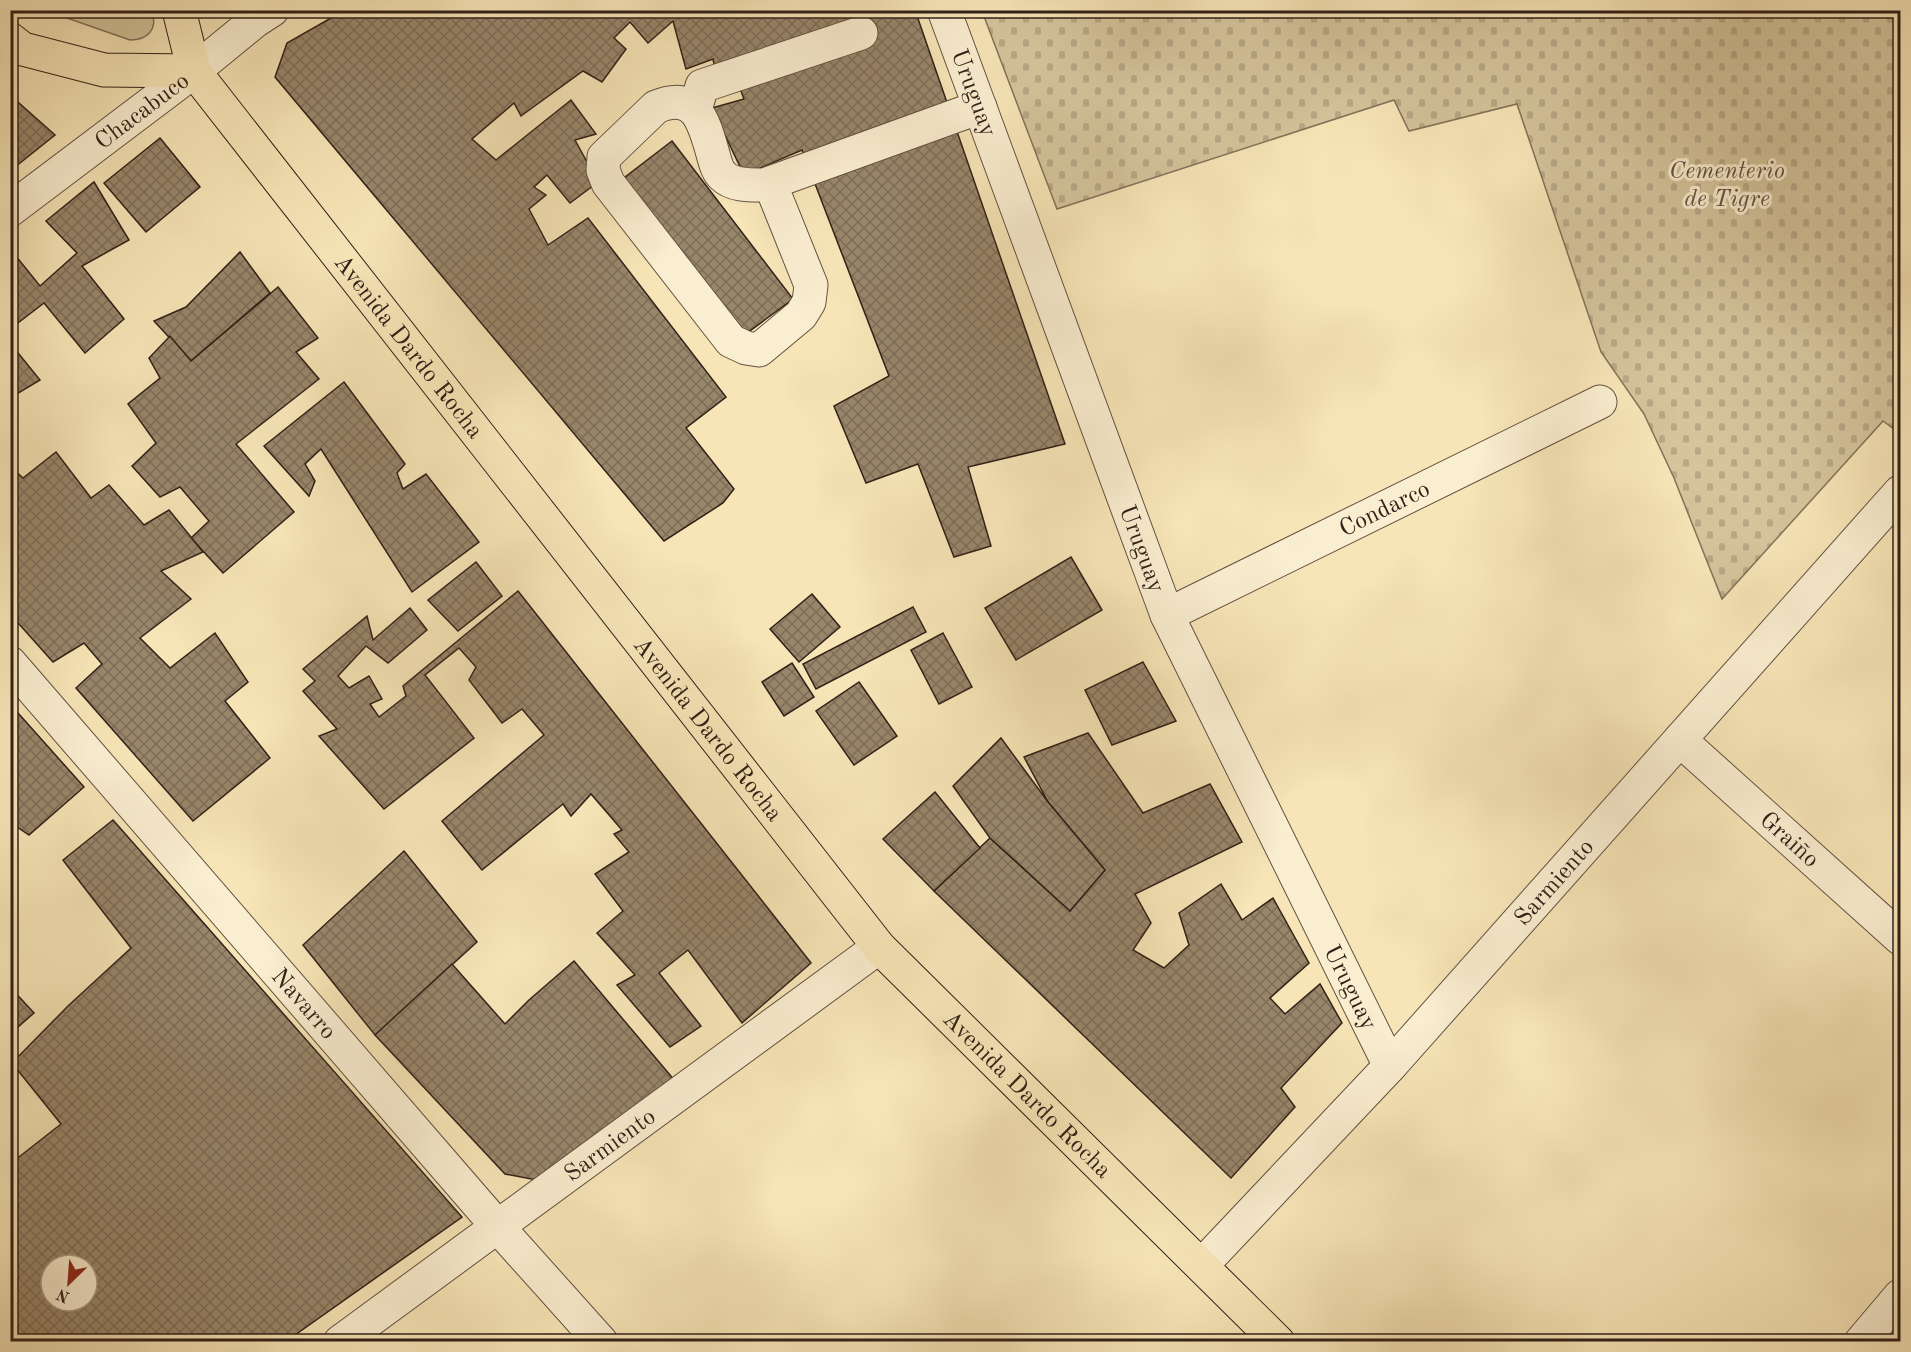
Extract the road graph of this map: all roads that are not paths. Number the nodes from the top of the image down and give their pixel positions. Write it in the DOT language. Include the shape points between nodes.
graph roads {
  1 [pos="179,10"];
  2 [pos="272,10"];
  3 [pos="944,10"];
  4 [pos="861,33"];
  5 [pos="10,39"];
  6 [pos="194,71"];
  7 [pos="980,107"];
  8 [pos="695,110"];
  9 [pos="770,183"];
  10 [pos="10,210"];
  11 [pos="1600,402"];
  12 [pos="1900,492"];
  13 [pos="1167,615"];
  14 [pos="10,663"];
  15 [pos="1680,740"];
  16 [pos="1900,938"];
  17 [pos="879,947"];
  18 [pos="1390,1066"];
  19 [pos="498,1227"];
  20 [pos="1202,1265"];
  21 [pos="1900,1296"];
  22 [pos="340,1341"];
  23 [pos="601,1341"];
  24 [pos="1278,1341"];
  25 [pos="1861,1341"];
  1 -- 6 [label="main road, Avenida Dardo Rocha"];
  2 -- 6 [label="street, Chacabuco"];
  3 -- 7 [label="street, Uruguay"];
  4 -- 8 [label="street" via="702,86"];
  5 -- 6 [label="main road" via="23,49 104,70"];
  6 -- 10 [label="street, Chacabuco"];
  6 -- 17 [label="main road, Avenida Dardo Rocha"];
  7 -- 9 [label="street"];
  7 -- 13 [label="street, Uruguay"];
  8 -- 9 [label="street" via="704,123 723,176 739,184"];
  8 -- 9 [label="street" via="684,102 667,102 657,107 604,157 603,170 608,183 731,341 759,350 801,315 809,302 811,285"];
  11 -- 13 [label="street, Condarco"];
  12 -- 15 [label="street, Sarmiento"];
  13 -- 18 [label="street, Uruguay"];
  14 -- 19 [label="street, Navarro"];
  15 -- 16 [label="street, Graiño"];
  15 -- 18 [label="street, Sarmiento"];
  17 -- 19 [label="street, Sarmiento"];
  17 -- 20 [label="main road, Avenida Dardo Rocha"];
  18 -- 20 [label="street, Sarmiento"];
  19 -- 22 [label="street, Sarmiento"];
  19 -- 23 [label="street, Navarro"];
  20 -- 24 [label="main road, Avenida Dardo Rocha"];
  21 -- 25 [label="street"];
}
